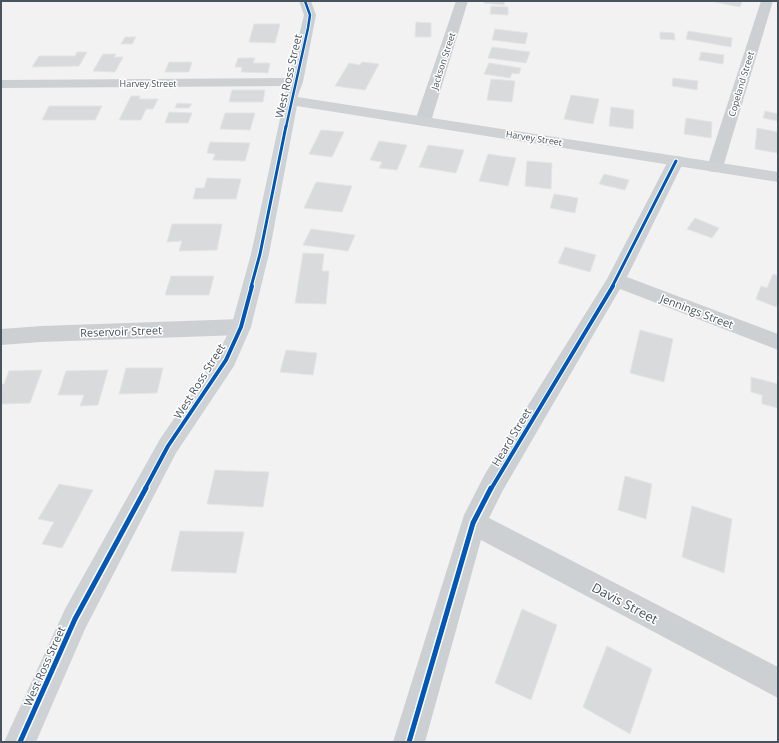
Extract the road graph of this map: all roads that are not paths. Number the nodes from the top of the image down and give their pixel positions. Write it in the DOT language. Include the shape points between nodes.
graph roads {
  1 [pos="305,1"];
  2 [pos="462,1"];
  3 [pos="767,1"];
  4 [pos="296,82"];
  5 [pos="1,84"];
  6 [pos="291,100"];
  7 [pos="423,121"];
  8 [pos="676,161"];
  9 [pos="715,167"];
  10 [pos="778,177"];
  11 [pos="616,280"];
  12 [pos="241,327"];
  13 [pos="1,336"];
  14 [pos="778,342"];
  15 [pos="473,523"];
  16 [pos="778,683"];
  17 [pos="20,742"];
  18 [pos="409,742"];
  1 -- 4 [label="street, West Ross Street" via="310,16"];
  2 -- 7 [label="street, Jackson Street"];
  3 -- 9 [label="street, Copeland Street"];
  4 -- 5 [label="street, Harvey Street"];
  4 -- 6 [label="street, West Ross Street"];
  6 -- 7 [label="street, Harvey Street"];
  6 -- 12 [label="street, West Ross Street" via="260,254"];
  7 -- 8 [label="street, Harvey Street"];
  8 -- 9 [label="street, Harvey Street"];
  8 -- 11 [label="street, Heard Street"];
  9 -- 10 [label="street, Harvey Street"];
  11 -- 14 [label="street, Jennings Street"];
  11 -- 15 [label="street, Heard Street" via="494,482"];
  12 -- 13 [label="street, Reservoir Street"];
  12 -- 17 [label="street, West Ross Street" via="226,360 168,446 75,619"];
  15 -- 16 [label="street, Davis Street"];
  15 -- 18 [label="street, Heard Street"];
}
